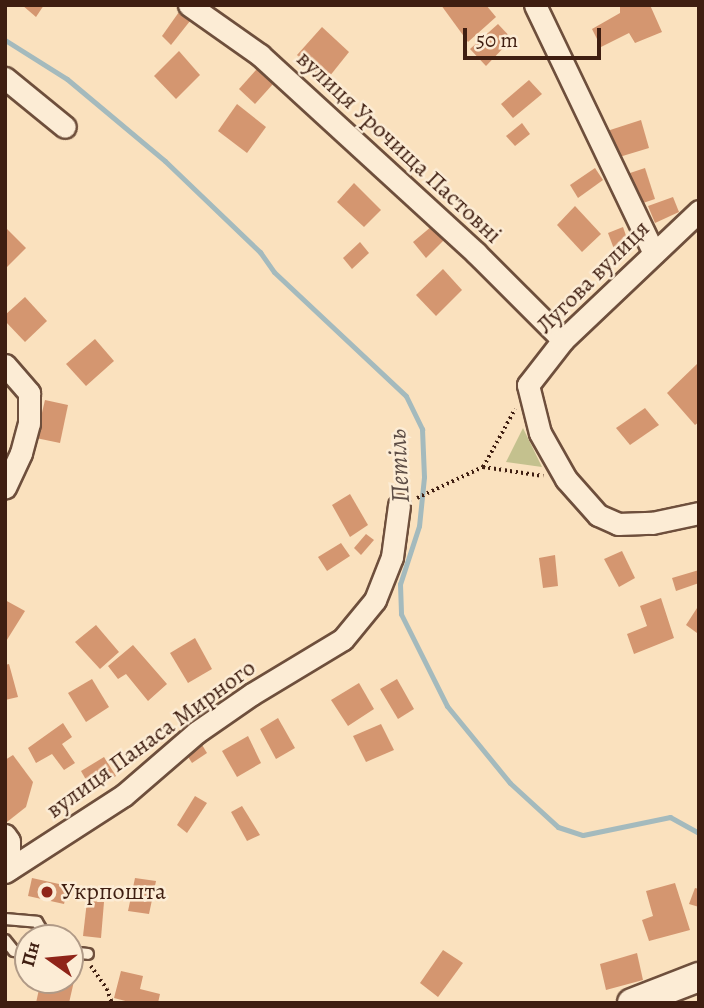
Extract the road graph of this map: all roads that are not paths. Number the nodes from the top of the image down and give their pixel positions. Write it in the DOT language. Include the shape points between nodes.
graph roads {
  1 [pos="189,5"];
  2 [pos="535,5"];
  3 [pos="5,78"];
  4 [pos="65,127"];
  5 [pos="699,211"];
  6 [pos="653,253"];
  7 [pos="563,340"];
  8 [pos="5,365"];
  9 [pos="5,488"];
  10 [pos="399,505"];
  11 [pos="699,513"];
  12 [pos="5,835"];
  13 [pos="7,871"];
  14 [pos="5,919"];
  15 [pos="38,924"];
  16 [pos="84,953"];
  17 [pos="88,954"];
  18 [pos="699,977"];
  19 [pos="632,1003"];
  1 -- 7 [label="street, вулиця Урочища Пастовні" via="260,55 476,253"];
  2 -- 6 [label="street"];
  3 -- 4 [label="street"];
  5 -- 6 [label="street, Лугова вулиця"];
  6 -- 7 [label="street, Лугова вулиця"];
  7 -- 11 [label="street, Лугова вулиця" via="528,385 540,433 566,479 598,515 618,524 652,523"];
  8 -- 9 [label="street" via="29,393 29,422"];
  10 -- 13 [label="street, вулиця Панаса Мирного" via="392,557 375,600 344,639 252,694 197,732 124,795"];
  12 -- 13 [label="street" via="9,841"];
  14 -- 15 [label="lane"];
  16 -- 17 [label="lane"];
  18 -- 19 [label="street"];
}
